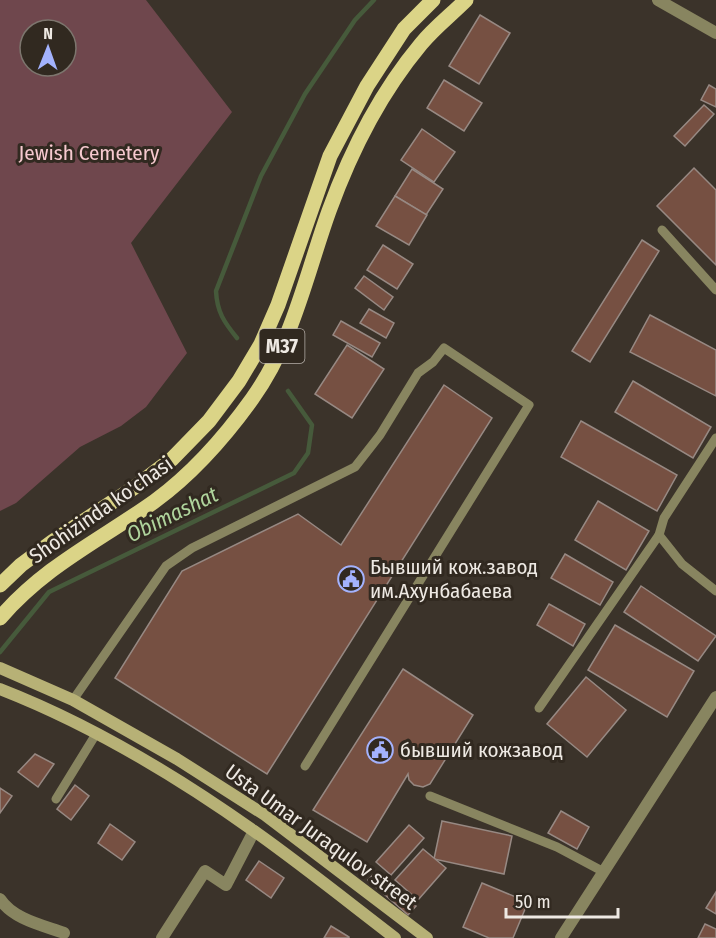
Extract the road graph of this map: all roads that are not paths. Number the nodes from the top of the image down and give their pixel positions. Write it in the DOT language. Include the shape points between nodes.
graph roads {
  1 [pos="434,0"];
  2 [pos="466,0"];
  3 [pos="658,0"];
  4 [pos="716,33"];
  5 [pos="662,230"];
  6 [pos="716,290"];
  7 [pos="716,438"];
  8 [pos="659,535"];
  9 [pos="0,585"];
  10 [pos="716,591"];
  11 [pos="0,618"];
  12 [pos="0,668"];
  13 [pos="0,689"];
  14 [pos="716,697"];
  15 [pos="73,700"];
  16 [pos="539,708"];
  17 [pos="96,734"];
  18 [pos="305,766"];
  19 [pos="430,796"];
  20 [pos="56,799"];
  21 [pos="254,831"];
  22 [pos="604,872"];
  23 [pos="0,899"];
  24 [pos="64,933"];
  25 [pos="162,938"];
  26 [pos="395,938"];
  27 [pos="426,938"];
  28 [pos="561,938"];
  1 -- 9 [label="main road, Shohizinda ko'chasi / M37" via="404,29 367,86 330,156 278,306 251,363 227,397 172,459 52,542"];
  2 -- 11 [label="main road, Shohizinda ko'chasi / M37" via="422,43 393,82 360,140 329,210 292,325 253,398 191,472 155,501 45,574"];
  3 -- 4 [label="street"];
  5 -- 6 [label="lane"];
  7 -- 8 [label="lane" via="664,518"];
  8 -- 10 [label="lane" via="682,564"];
  8 -- 16 [label="lane"];
  12 -- 15 [label="main road, Usta Umar Juraqulov street"];
  13 -- 17 [label="main road, Usta Umar Juraqulov street"];
  14 -- 22 [label="street"];
  15 -- 18 [label="lane" via="166,566 192,548 355,467 418,373 434,362 444,348 529,405"];
  15 -- 27 [label="main road, Usta Umar Juraqulov street" via="266,815"];
  17 -- 20 [label="lane"];
  17 -- 21 [label="main road, Usta Umar Juraqulov street" via="174,778"];
  19 -- 22 [label="lane" via="557,847"];
  21 -- 25 [label="street" via="226,885 205,871"];
  21 -- 26 [label="main road, Usta Umar Juraqulov street"];
  22 -- 28 [label="street"];
  23 -- 24 [label="street" via="6,908"];
}
